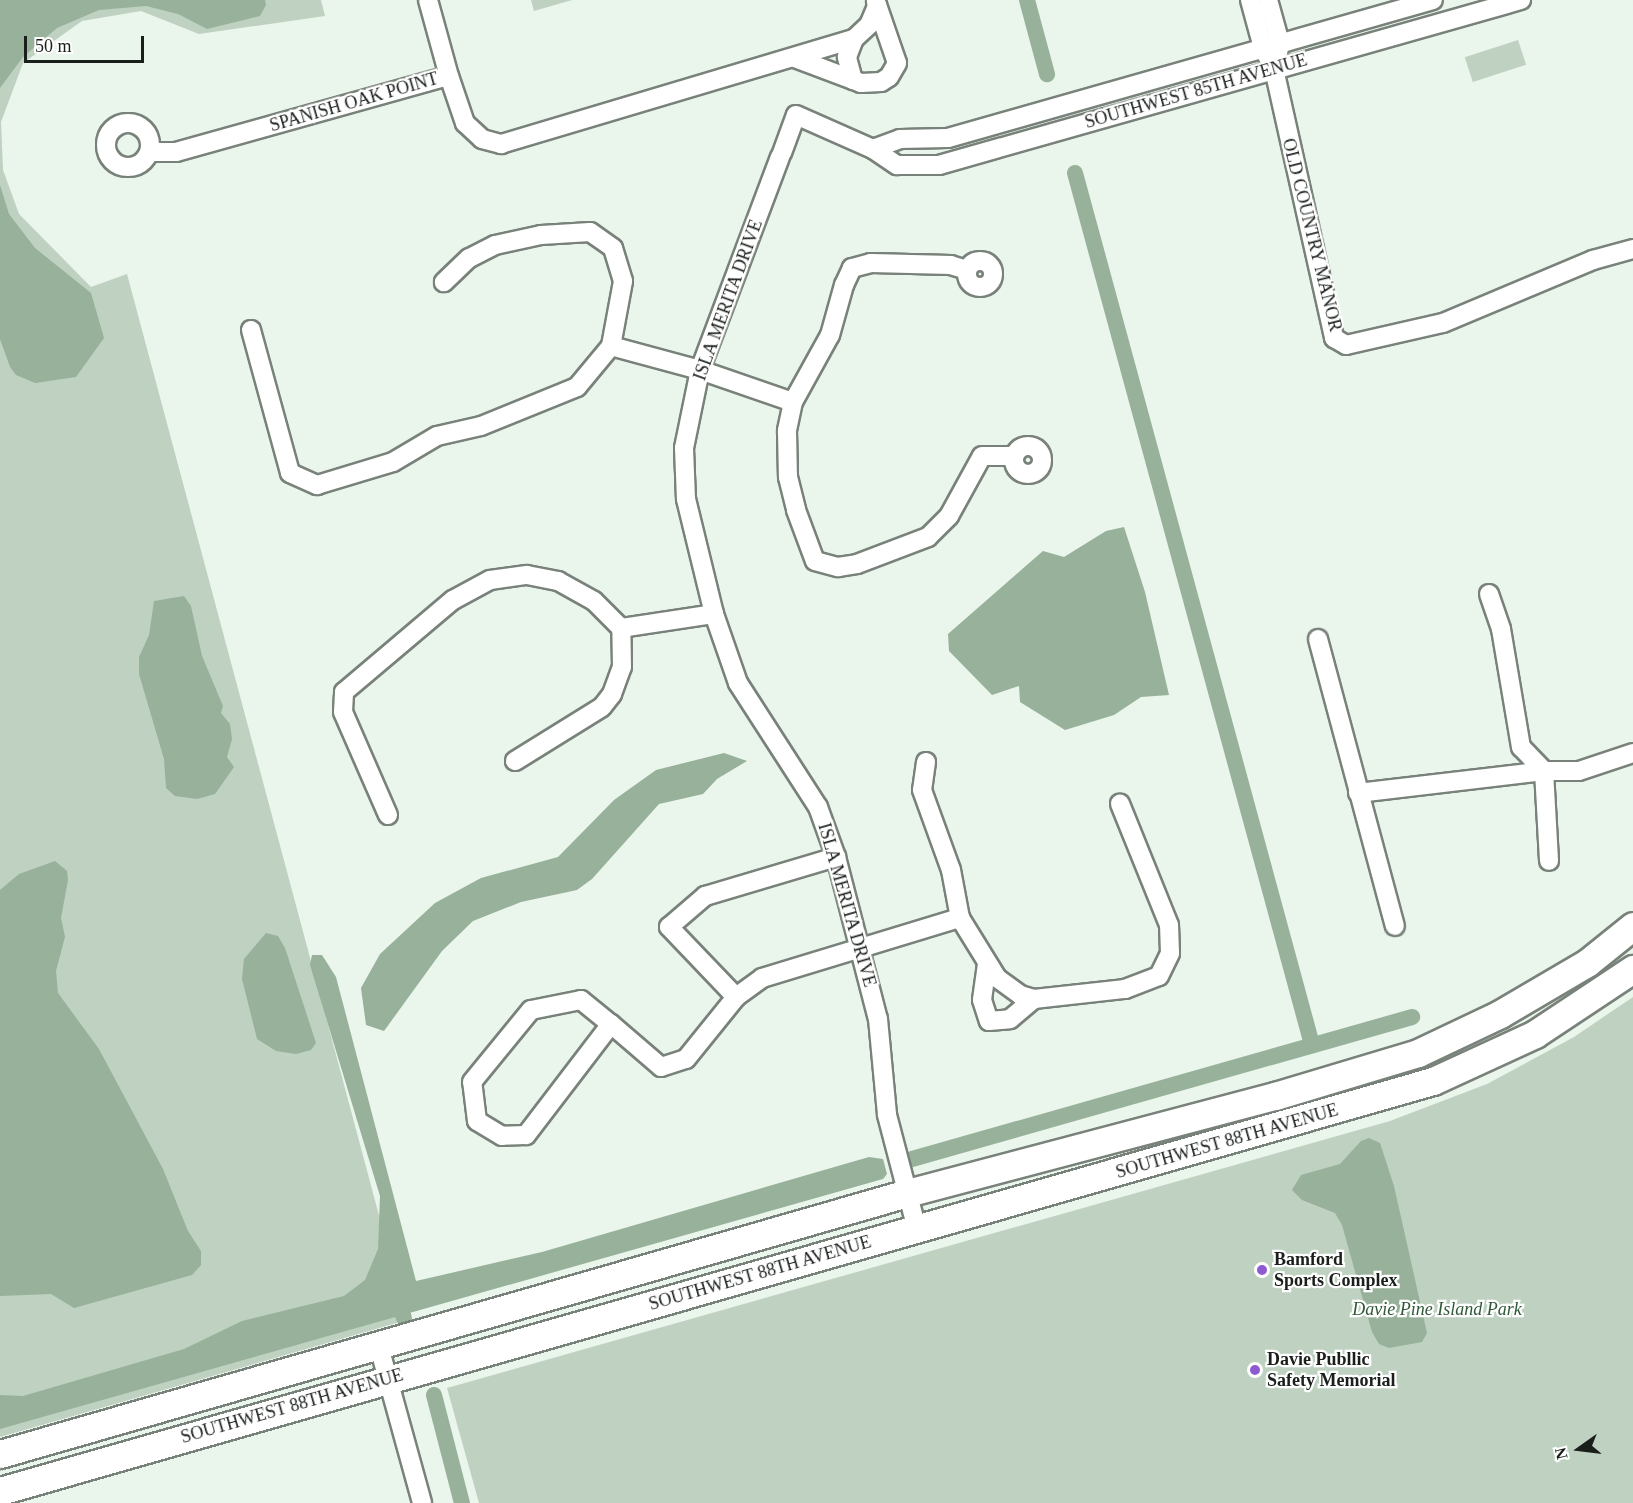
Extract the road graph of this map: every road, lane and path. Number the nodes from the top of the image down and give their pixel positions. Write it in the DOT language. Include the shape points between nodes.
graph roads {
  1 [pos="428,0"];
  2 [pos="1250,0"];
  3 [pos="1268,0"];
  4 [pos="1433,0"];
  5 [pos="1521,0"];
  6 [pos="876,3"];
  7 [pos="854,39"];
  8 [pos="1271,46"];
  9 [pos="795,58"];
  10 [pos="1274,69"];
  11 [pos="449,76"];
  12 [pos="853,80"];
  13 [pos="796,115"];
  14 [pos="873,150"];
  15 [pos="150,152"];
  16 [pos="1633,249"];
  17 [pos="967,270"];
  18 [pos="444,282"];
  19 [pos="250,330"];
  20 [pos="610,346"];
  21 [pos="700,370"];
  22 [pos="793,402"];
  23 [pos="1014,456"];
  24 [pos="1489,594"];
  25 [pos="714,614"];
  26 [pos="621,628"];
  27 [pos="1318,639"];
  28 [pos="1633,753"];
  29 [pos="515,761"];
  30 [pos="926,762"];
  31 [pos="1544,771"];
  32 [pos="1358,793"];
  33 [pos="1119,804"];
  34 [pos="388,814"];
  35 [pos="836,857"];
  36 [pos="1549,861"];
  37 [pos="960,918"];
  38 [pos="1395,926"];
  39 [pos="1633,926"];
  40 [pos="860,945"];
  41 [pos="987,964"];
  42 [pos="1633,969"];
  43 [pos="736,997"];
  44 [pos="1034,999"];
  45 [pos="611,1024"];
  46 [pos="907,1192"];
  47 [pos="917,1229"];
  48 [pos="378,1343"];
  49 [pos="388,1378"];
  50 [pos="0,1454"];
  51 [pos="0,1491"];
  52 [pos="422,1503"];
  1 -- 11 [label="street"];
  2 -- 8 [label="street"];
  3 -- 8 [label="street"];
  4 -- 8 [label="street, SOUTHWEST 85TH AVENUE"];
  5 -- 10 [label="street, SOUTHWEST 85TH AVENUE"];
  6 -- 7 [label="street" via="869,25"];
  6 -- 12 [label="street" via="897,63 894,72 881,82"];
  7 -- 9 [label="street, SPANISH OAK POINT"];
  7 -- 12 [label="street" via="847,57"];
  8 -- 10 [label="street"];
  8 -- 14 [label="street, SOUTHWEST 85TH AVENUE" via="948,138 900,139"];
  9 -- 11 [label="street, SPANISH OAK POINT" via="501,144 482,139 465,123"];
  9 -- 12 [label="street"];
  10 -- 14 [label="street, SOUTHWEST 85TH AVENUE" via="939,165 897,165"];
  10 -- 16 [label="street, OLD COUNTRY MANOR" via="1334,338 1340,342 1347,345 1443,323 1593,260"];
  11 -- 15 [label="street, SPANISH OAK POINT" via="176,152"];
  13 -- 14 [label="street, SOUTHWEST 85TH AVENUE"];
  13 -- 21 [label="street, ISLA MERITA DRIVE"];
  17 -- 22 [label="street" via="951,265 871,263 852,268 830,335"];
  18 -- 20 [label="street" via="469,258 495,245 541,235 590,232 614,248 623,281"];
  19 -- 20 [label="street" via="290,473 317,485 393,462 437,436 481,426 578,387"];
  20 -- 21 [label="street"];
  21 -- 22 [label="street"];
  21 -- 25 [label="street, ISLA MERITA DRIVE" via="684,448 686,499"];
  22 -- 23 [label="street" via="787,431 788,477 796,510 815,561 838,567 857,564 928,537 949,516 982,456"];
  24 -- 31 [label="street" via="1501,629 1521,747"];
  25 -- 26 [label="street"];
  25 -- 35 [label="street, ISLA MERITA DRIVE" via="738,683 818,807"];
  26 -- 29 [label="street" via="622,667 612,694 602,706"];
  26 -- 34 [label="street" via="585,596 558,581 527,575 490,580 453,600 344,692 343,712"];
  27 -- 32 [label="street"];
  28 -- 31 [label="street" via="1579,771"];
  30 -- 37 [label="street" via="922,790 951,870"];
  31 -- 32 [label="street"];
  31 -- 36 [label="street"];
  32 -- 38 [label="street"];
  33 -- 44 [label="street" via="1169,925 1170,953 1159,976 1125,990"];
  35 -- 40 [label="street, ISLA MERITA DRIVE"];
  35 -- 43 [label="street" via="705,896 669,927"];
  37 -- 40 [label="street"];
  37 -- 41 [label="street"];
  39 -- 46 [label="main road, SOUTHWEST 88TH AVENUE" via="1587,963 1500,1014 1418,1053 1275,1096"];
  40 -- 43 [label="street" via="762,978"];
  40 -- 46 [label="street, ISLA MERITA DRIVE" via="879,1018 887,1115"];
  41 -- 44 [label="street" via="1006,987"];
  41 -- 44 [label="street" via="982,1000 989,1021 1010,1018"];
  42 -- 47 [label="main road, SOUTHWEST 88TH AVENUE" via="1515,1045 1433,1081"];
  43 -- 45 [label="street" via="686,1059 661,1067"];
  45 -- 45 [label="street" via="581,1000 531,1010 472,1082 477,1121 502,1136 526,1135"];
  46 -- 47 [label="street, ISLA MERITA DRIVE"];
  46 -- 48 [label="main road, SOUTHWEST 88TH AVENUE"];
  47 -- 49 [label="main road, SOUTHWEST 88TH AVENUE"];
  48 -- 49 [label="street"];
  48 -- 50 [label="main road, SOUTHWEST 88TH AVENUE"];
  49 -- 51 [label="main road, SOUTHWEST 88TH AVENUE"];
  49 -- 52 [label="street"];
}
